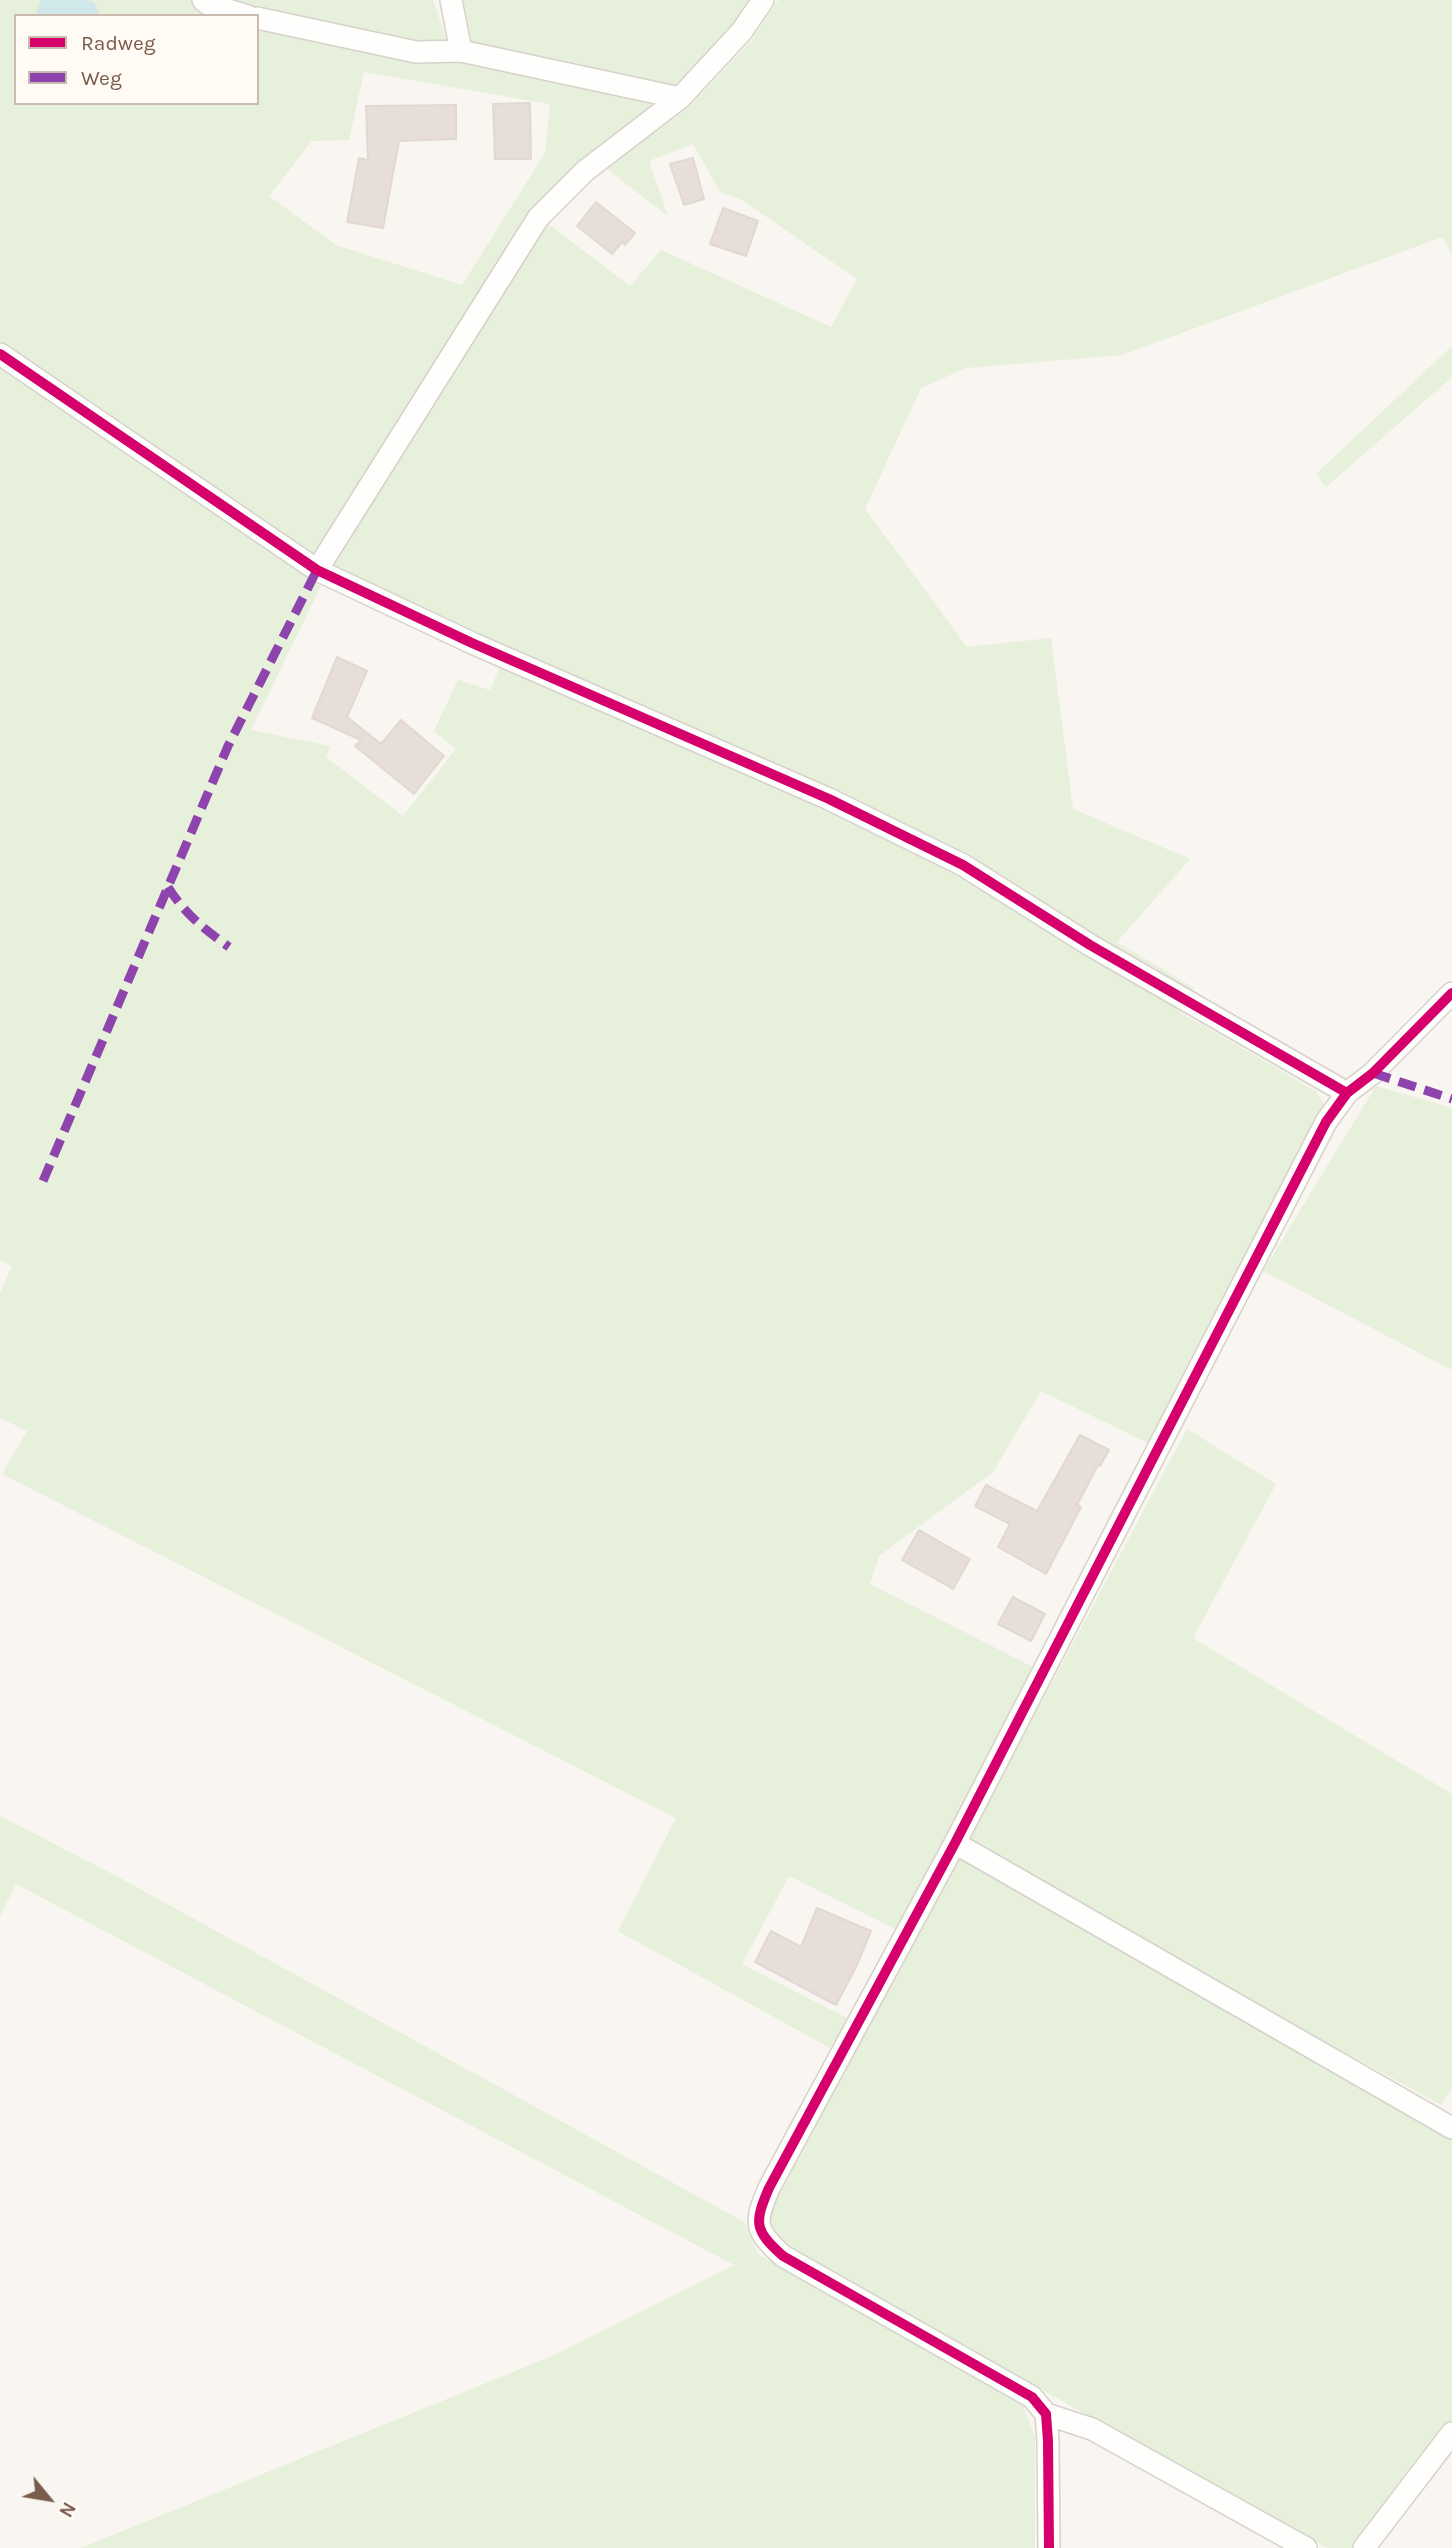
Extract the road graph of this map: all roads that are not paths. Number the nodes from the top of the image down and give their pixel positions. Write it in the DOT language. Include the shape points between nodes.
graph roads {
  1 [pos="203,0"];
  2 [pos="452,0"];
  3 [pos="763,0"];
  4 [pos="241,14"];
  5 [pos="259,18"];
  6 [pos="461,51"];
  7 [pos="680,98"];
  8 [pos="0,354"];
  9 [pos="317,570"];
  10 [pos="1452,993"];
  11 [pos="1347,1093"];
  12 [pos="955,1843"];
  13 [pos="1452,2128"];
  14 [pos="1046,2414"];
  15 [pos="1452,2433"];
  16 [pos="1049,2548"];
  17 [pos="1306,2548"];
  18 [pos="1364,2548"];
  1 -- 4 [label="street"];
  2 -- 6 [label="street"];
  3 -- 7 [label="street" via="742,31"];
  5 -- 6 [label="street" via="416,52"];
  6 -- 7 [label="street"];
  7 -- 9 [label="street" via="585,171 538,218"];
  8 -- 9 [label="street"];
  9 -- 11 [label="street" via="829,799 963,865 1090,945"];
  10 -- 11 [label="street"];
  11 -- 12 [label="street" via="1326,1122"];
  12 -- 13 [label="street"];
  12 -- 14 [label="street" via="769,2188 758,2225 767,2242 783,2256 1032,2397"];
  14 -- 16 [label="street"];
  14 -- 17 [label="street" via="1092,2429"];
  15 -- 18 [label="street"];
}
